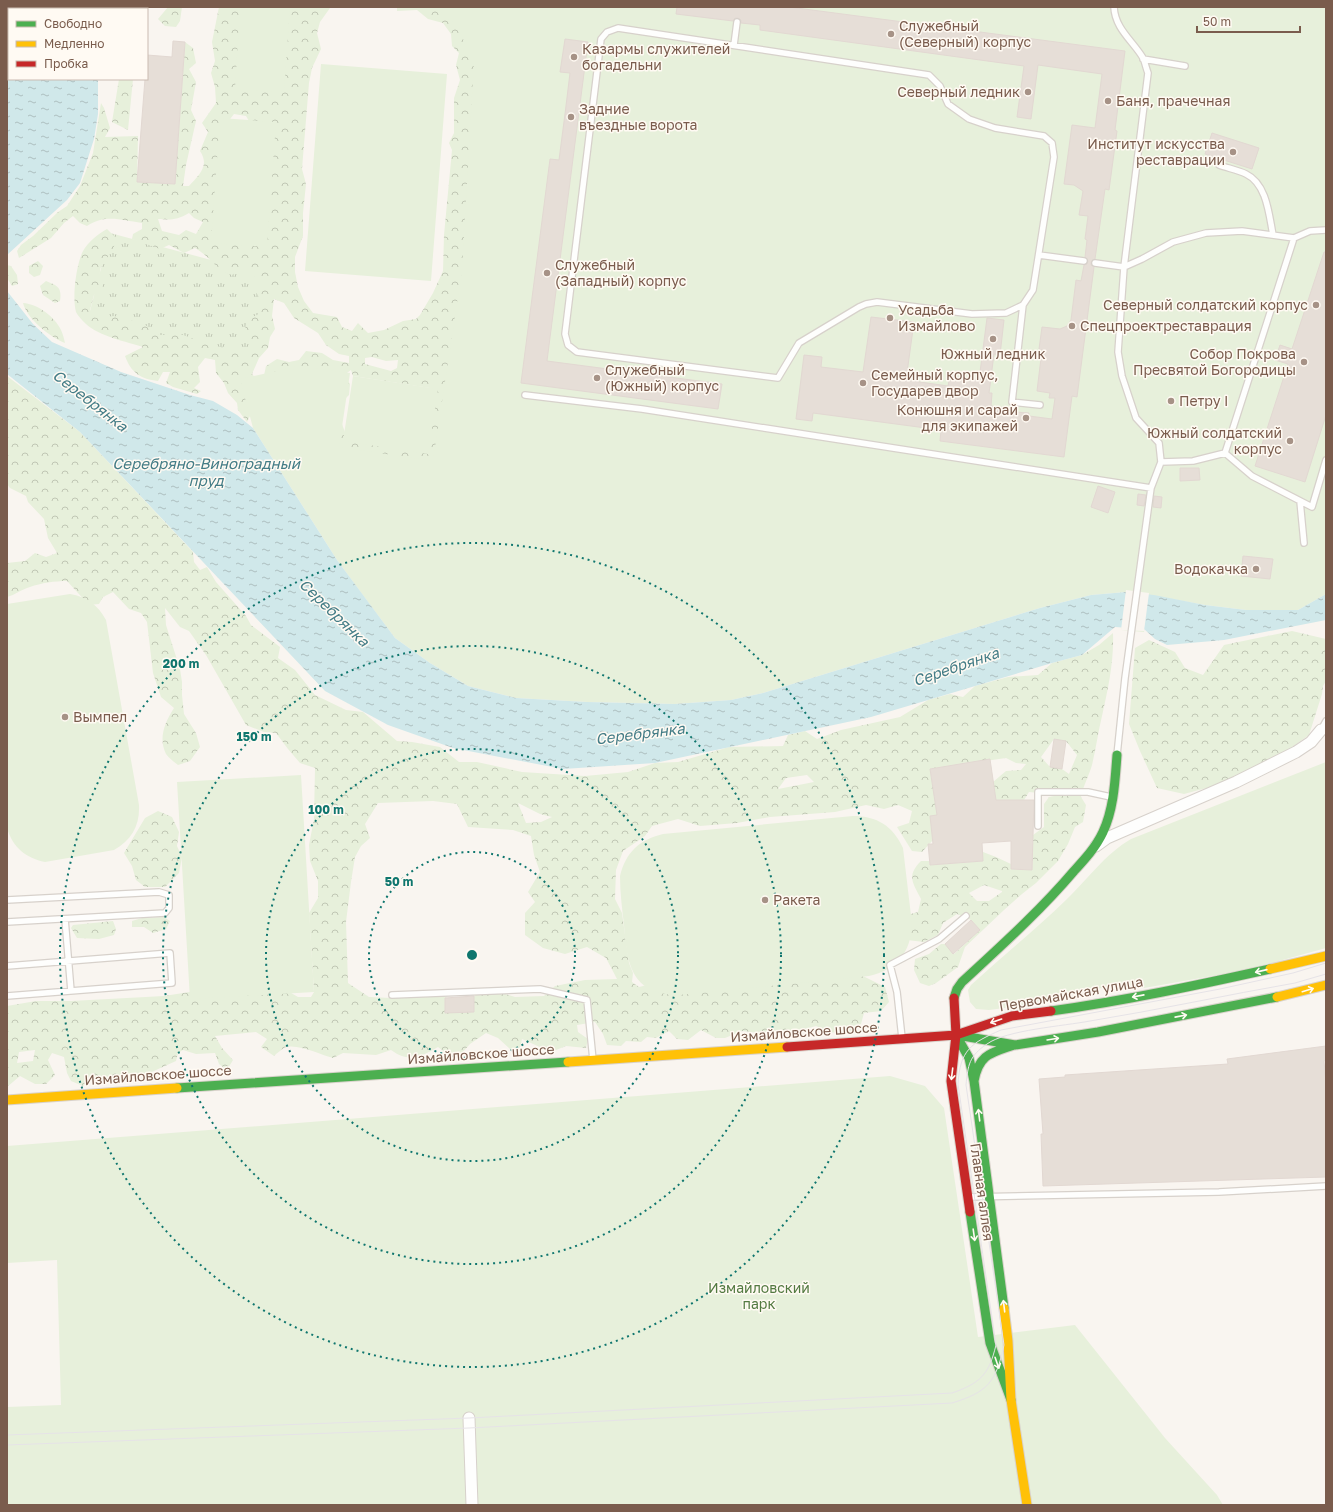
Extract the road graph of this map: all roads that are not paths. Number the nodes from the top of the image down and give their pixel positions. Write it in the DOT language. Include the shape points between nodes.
graph roads {
  1 [pos="1114,7"];
  2 [pos="737,22"];
  3 [pos="734,45"];
  4 [pos="1143,58"];
  5 [pos="1185,66"];
  6 [pos="1219,165"];
  7 [pos="1326,230"];
  8 [pos="1273,235"];
  9 [pos="1294,238"];
  10 [pos="1039,255"];
  11 [pos="1084,261"];
  12 [pos="1095,263"];
  13 [pos="1124,267"];
  14 [pos="1023,305"];
  15 [pos="525,395"];
  16 [pos="1040,405"];
  17 [pos="1225,453"];
  18 [pos="1326,460"];
  19 [pos="1161,462"];
  20 [pos="1151,488"];
  21 [pos="1300,501"];
  22 [pos="1304,543"];
  23 [pos="1324,726"];
  24 [pos="1117,755"];
  25 [pos="1112,797"];
  26 [pos="1038,826"];
  27 [pos="1096,846"];
  28 [pos="7,900"];
  29 [pos="966,916"];
  30 [pos="65,919"];
  31 [pos="7,922"];
  32 [pos="1326,956"];
  33 [pos="69,961"];
  34 [pos="7,966"];
  35 [pos="1326,984"];
  36 [pos="71,991"];
  37 [pos="392,995"];
  38 [pos="7,996"];
  39 [pos="956,1035"];
  40 [pos="902,1040"];
  41 [pos="1014,1045"];
  42 [pos="593,1060"];
  43 [pos="974,1082"];
  44 [pos="7,1100"];
  45 [pos="1326,1186"];
  46 [pos="989,1196"];
  47 [pos="968,1197"];
  48 [pos="1010,1400"];
  49 [pos="469,1418"];
  50 [pos="472,1505"];
  51 [pos="1027,1505"];
  1 -- 4 [label="lane" via="1114,14 1122,32"];
  2 -- 3 [label="lane"];
  3 -- 10 [label="lane" via="929,75 940,86 948,104 969,119 995,128 1044,136 1052,143 1054,157"];
  3 -- 14 [label="lane" via="618,28 607,32 601,39 566,334 568,345 577,352 778,378 799,343 866,304 877,302 972,314 1006,313"];
  4 -- 5 [label="lane"];
  4 -- 13 [label="lane" via="1148,73"];
  6 -- 8 [label="lane" via="1247,174 1260,187 1267,202"];
  7 -- 9 [label="lane" via="1310,231"];
  8 -- 9 [label="lane"];
  8 -- 13 [label="lane" via="1242,231 1206,233 1173,242"];
  9 -- 17 [label="lane"];
  10 -- 11 [label="lane"];
  10 -- 14 [label="lane" via="1033,290"];
  12 -- 13 [label="lane"];
  13 -- 19 [label="lane" via="1118,352 1122,376 1136,418 1159,443"];
  14 -- 16 [label="lane" via="1012,402"];
  15 -- 20 [label="lane" via="642,409"];
  17 -- 19 [label="lane" via="1193,461"];
  17 -- 21 [label="lane" via="1252,476"];
  18 -- 21 [label="lane" via="1312,507"];
  19 -- 20 [label="lane"];
  20 -- 24 [label="lane"];
  21 -- 22 [label="lane"];
  23 -- 27 [label="street" via="1311,742 1296,752 1236,782 1107,838"];
  24 -- 25 [label="main road"];
  25 -- 26 [label="lane" via="1088,792 1038,792"];
  25 -- 27 [label="main road" via="1106,826"];
  27 -- 39 [label="main road" via="1052,897 962,982 954,998"];
  28 -- 30 [label="lane" via="159,892 169,895 169,908 164,913"];
  29 -- 40 [label="lane" via="939,940 890,965 897,992"];
  30 -- 31 [label="lane"];
  30 -- 33 [label="lane"];
  32 -- 39 [label="main road, Первомайская улица, one-way" via="1217,981 1086,1006 1012,1016"];
  33 -- 34 [label="lane"];
  33 -- 36 [label="lane"];
  33 -- 36 [label="lane" via="170,953 172,983"];
  41 -- 35 [label="main road, one-way" via="1301,992"];
  36 -- 38 [label="lane"];
  37 -- 42 [label="lane" via="540,989 587,1000"];
  39 -- 40 [label="main road, Измайловское шоссе"];
  39 -- 41 [label="main road"];
  39 -- 43 [label="main road, Главная аллея" via="969,1058"];
  39 -- 47 [label="main road, Главная аллея, one-way" via="951,1081"];
  40 -- 42 [label="main road, Измайловское шоссе"];
  41 -- 43 [label="main road, Главная аллея" via="987,1056 977,1068"];
  42 -- 44 [label="main road, Измайловское шоссе"];
  46 -- 43 [label="main road, Главная аллея, one-way"];
  45 -- 46 [label="lane" via="1219,1192"];
  46 -- 47 [label="lane"];
  48 -- 46 [label="main road, Главная аллея, one-way" via="1008,1341"];
  47 -- 48 [label="main road, Главная аллея, one-way" via="990,1342"];
  48 -- 51 [label="main road, Главная аллея"];
  49 -- 50 [label="street"];
}
